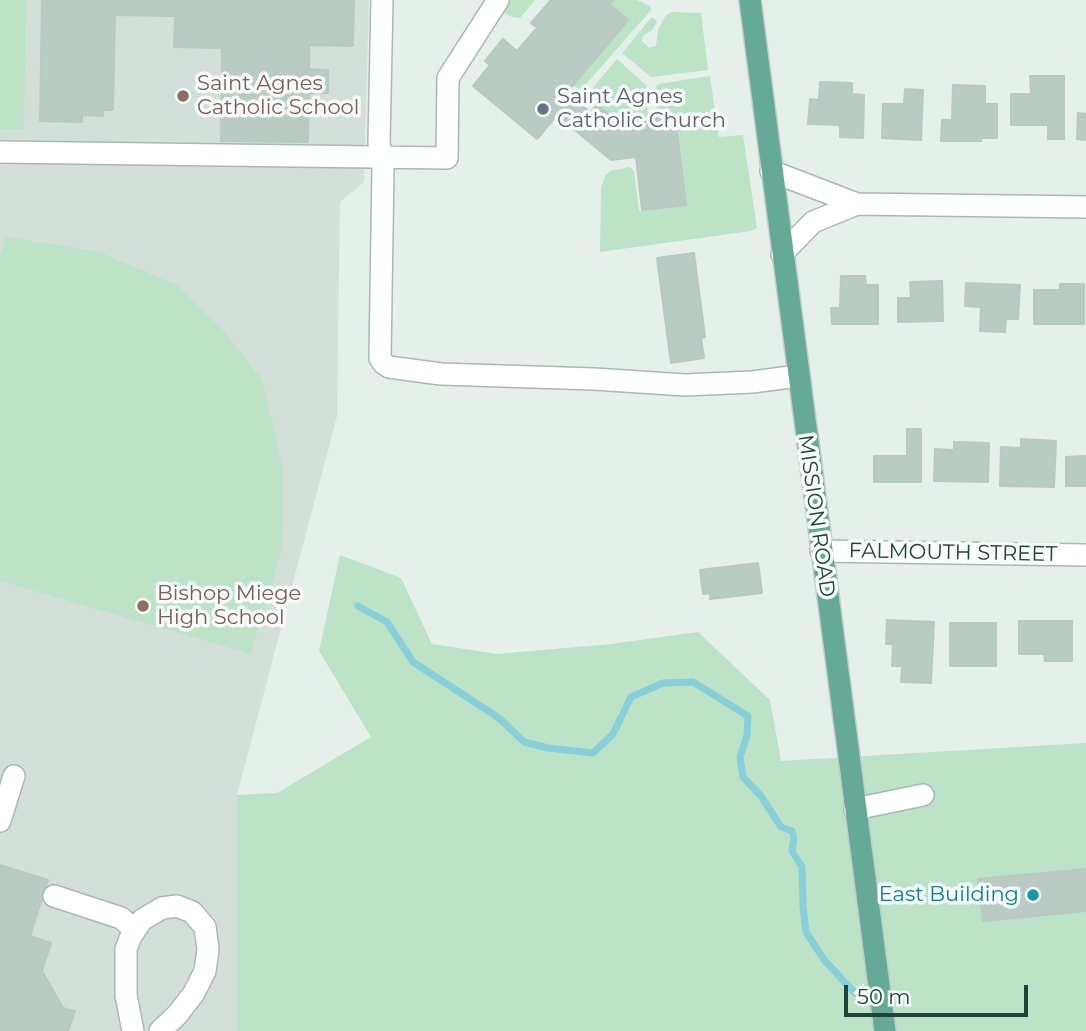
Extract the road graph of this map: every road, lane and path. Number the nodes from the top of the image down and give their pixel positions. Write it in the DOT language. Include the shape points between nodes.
graph roads {
  1 [pos="382,0"];
  2 [pos="498,0"];
  3 [pos="750,0"];
  4 [pos="0,152"];
  5 [pos="382,163"];
  6 [pos="771,171"];
  7 [pos="857,204"];
  8 [pos="1086,207"];
  9 [pos="782,254"];
  10 [pos="798,376"];
  11 [pos="821,551"];
  12 [pos="1086,555"];
  13 [pos="14,776"];
  14 [pos="923,795"];
  15 [pos="855,809"];
  16 [pos="0,821"];
  17 [pos="54,896"];
  18 [pos="135,930"];
  19 [pos="133,1031"];
  20 [pos="160,1031"];
  21 [pos="885,1031"];
  1 -- 5 [label="street"];
  2 -- 5 [label="street" via="448,78 447,158"];
  3 -- 6 [label="main road, MISSION ROAD"];
  4 -- 5 [label="street"];
  5 -- 10 [label="street" via="380,358 389,367 441,374 685,385"];
  6 -- 7 [label="street"];
  6 -- 9 [label="main road, MISSION ROAD"];
  7 -- 8 [label="street"];
  7 -- 9 [label="street" via="813,222"];
  9 -- 10 [label="main road, MISSION ROAD"];
  10 -- 11 [label="main road, MISSION ROAD"];
  11 -- 12 [label="street, FALMOUTH STREET"];
  11 -- 15 [label="main road, MISSION ROAD"];
  13 -- 16 [label="street"];
  14 -- 15 [label="street"];
  15 -- 21 [label="main road, MISSION ROAD"];
  17 -- 18 [label="street" via="121,918"];
  18 -- 19 [label="street" via="126,949 124,972"];
  18 -- 20 [label="street" via="162,908 177,906 192,912 205,927 205,971 194,993"];
}
